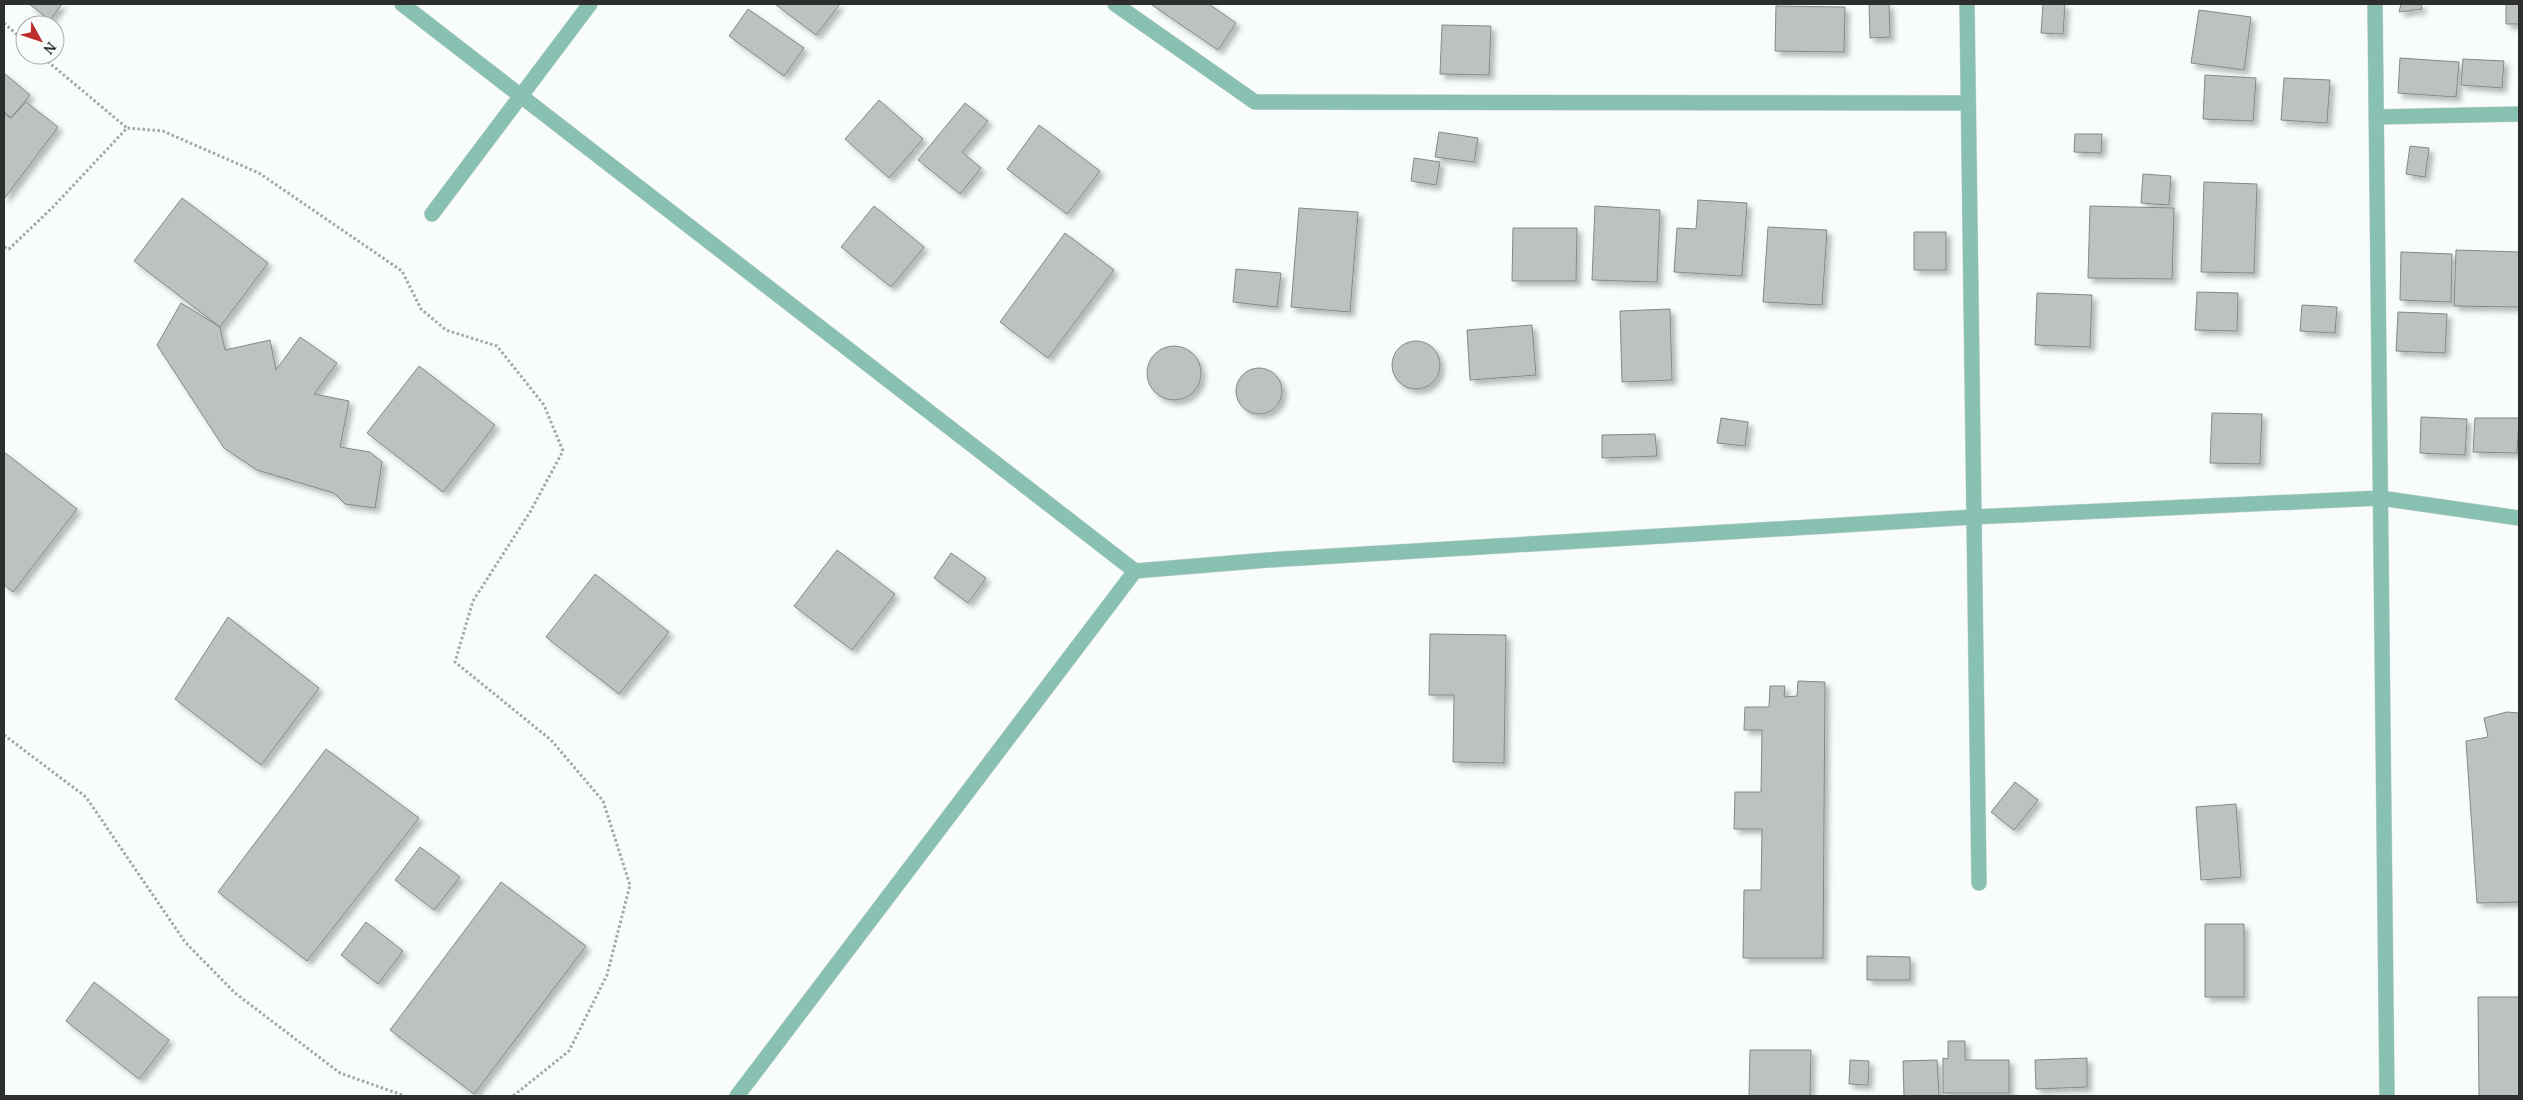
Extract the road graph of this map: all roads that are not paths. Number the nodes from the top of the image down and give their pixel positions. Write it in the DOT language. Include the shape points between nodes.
graph roads {
  1 [pos="402,4"];
  2 [pos="590,4"];
  3 [pos="1115,4"];
  4 [pos="1967,4"];
  5 [pos="2375,4"];
  6 [pos="520,96"];
  7 [pos="1968,103"];
  8 [pos="2519,114"];
  9 [pos="2376,117"];
  10 [pos="432,214"];
  11 [pos="2380,498"];
  12 [pos="1973,517"];
  13 [pos="2519,518"];
  14 [pos="1135,571"];
  15 [pos="1979,883"];
  16 [pos="737,1096"];
  17 [pos="2387,1096"];
  1 -- 6 [label="street"];
  2 -- 6 [label="street"];
  3 -- 7 [label="street" via="1255,102"];
  4 -- 7 [label="street"];
  5 -- 9 [label="street"];
  6 -- 10 [label="street"];
  6 -- 14 [label="street"];
  7 -- 12 [label="street"];
  8 -- 9 [label="street"];
  9 -- 11 [label="street"];
  11 -- 12 [label="street"];
  11 -- 13 [label="street"];
  11 -- 17 [label="street"];
  12 -- 14 [label="street"];
  12 -- 15 [label="street"];
  14 -- 16 [label="street"];
}
